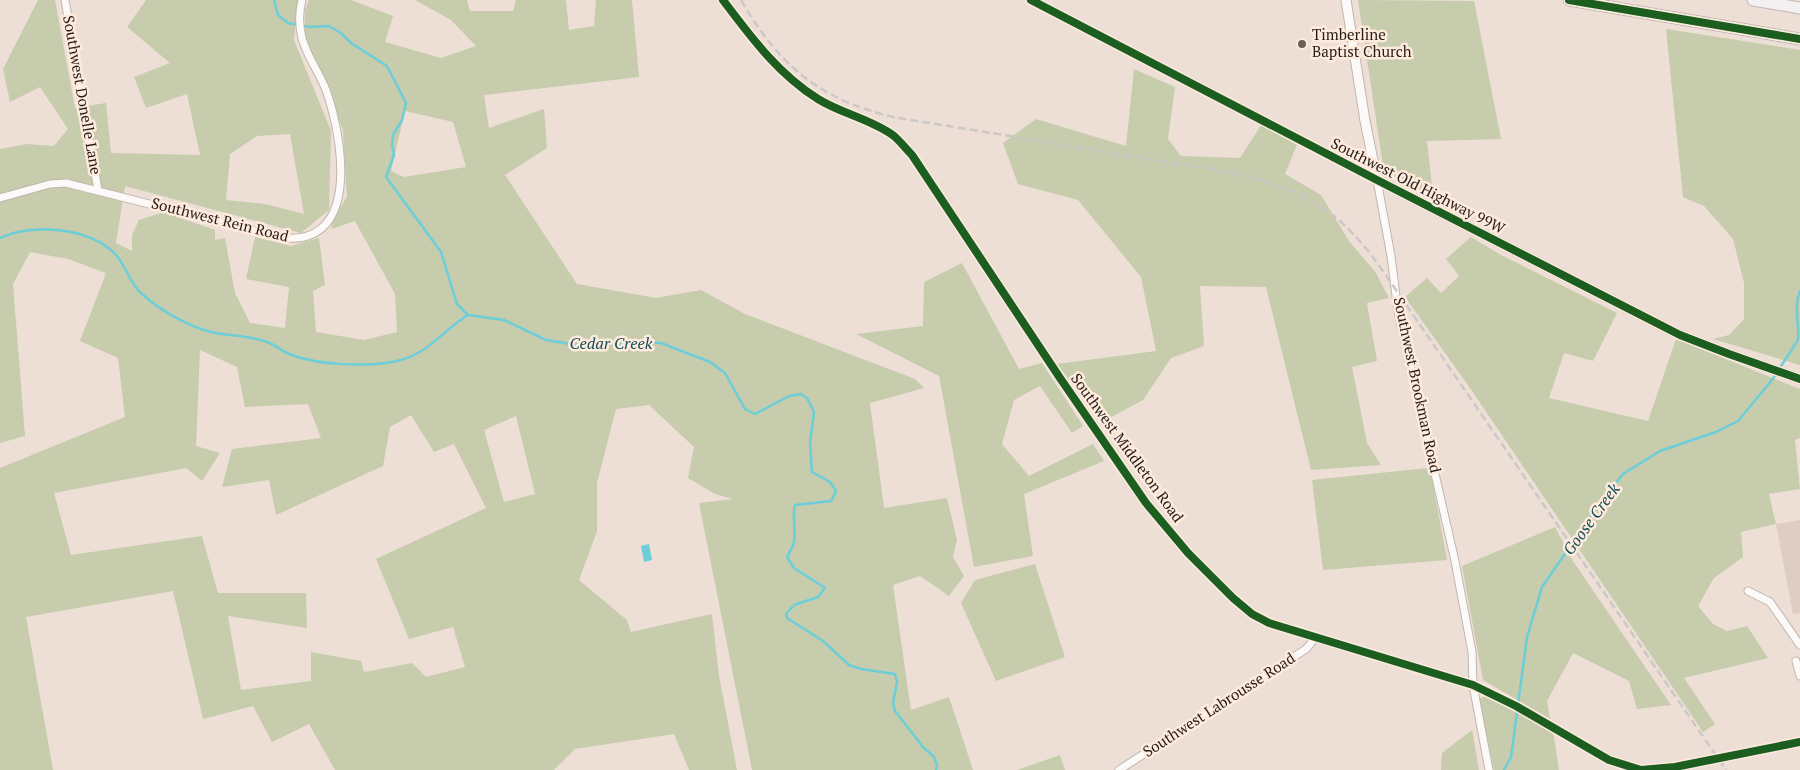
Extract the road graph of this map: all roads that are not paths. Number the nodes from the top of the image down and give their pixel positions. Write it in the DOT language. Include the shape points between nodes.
graph roads {
  1 [pos="65,0"];
  2 [pos="723,0"];
  3 [pos="1031,0"];
  4 [pos="1346,0"];
  5 [pos="1569,0"];
  6 [pos="1753,0"];
  7 [pos="301,2"];
  8 [pos="1800,8"];
  9 [pos="1800,39"];
  10 [pos="1377,180"];
  11 [pos="98,190"];
  12 [pos="0,198"];
  13 [pos="1800,379"];
  14 [pos="1748,592"];
  15 [pos="1316,637"];
  16 [pos="1800,645"];
  17 [pos="1796,661"];
  18 [pos="1800,676"];
  19 [pos="1473,685"];
  20 [pos="1800,742"];
  21 [pos="1119,770"];
  22 [pos="1489,770"];
  1 -- 11 [label="street, Southwest Donelle Lane"];
  2 -- 15 [label="street, Southwest Middleton Road" via="777,67 799,86 820,100 894,136 912,156 1146,503 1188,553 1252,614 1269,623"];
  3 -- 10 [label="street, Southwest Old Highway 99W"];
  4 -- 10 [label="street, Southwest Brookman Road"];
  5 -- 9 [label="highway"];
  6 -- 8 [label="highway"];
  7 -- 11 [label="street, Southwest Rein Road" via="300,26 307,51 326,90 340,150 340,195 336,208 322,227 303,237 284,238"];
  10 -- 13 [label="street, Southwest Old Highway 99W" via="1680,335"];
  10 -- 19 [label="street, Southwest Brookman Road" via="1398,312 1455,560 1472,652"];
  11 -- 12 [label="street, Southwest Rein Road" via="58,182"];
  14 -- 16 [label="street" via="1770,602"];
  15 -- 19 [label="street, Southwest Middleton Road"];
  15 -- 21 [label="street, Southwest Labrousse Road" via="1306,648"];
  17 -- 18 [label="street"];
  19 -- 20 [label="street, Southwest Middleton Road" via="1609,760 1641,770 1675,767"];
  19 -- 22 [label="street, Southwest Brookman Road"];
}
